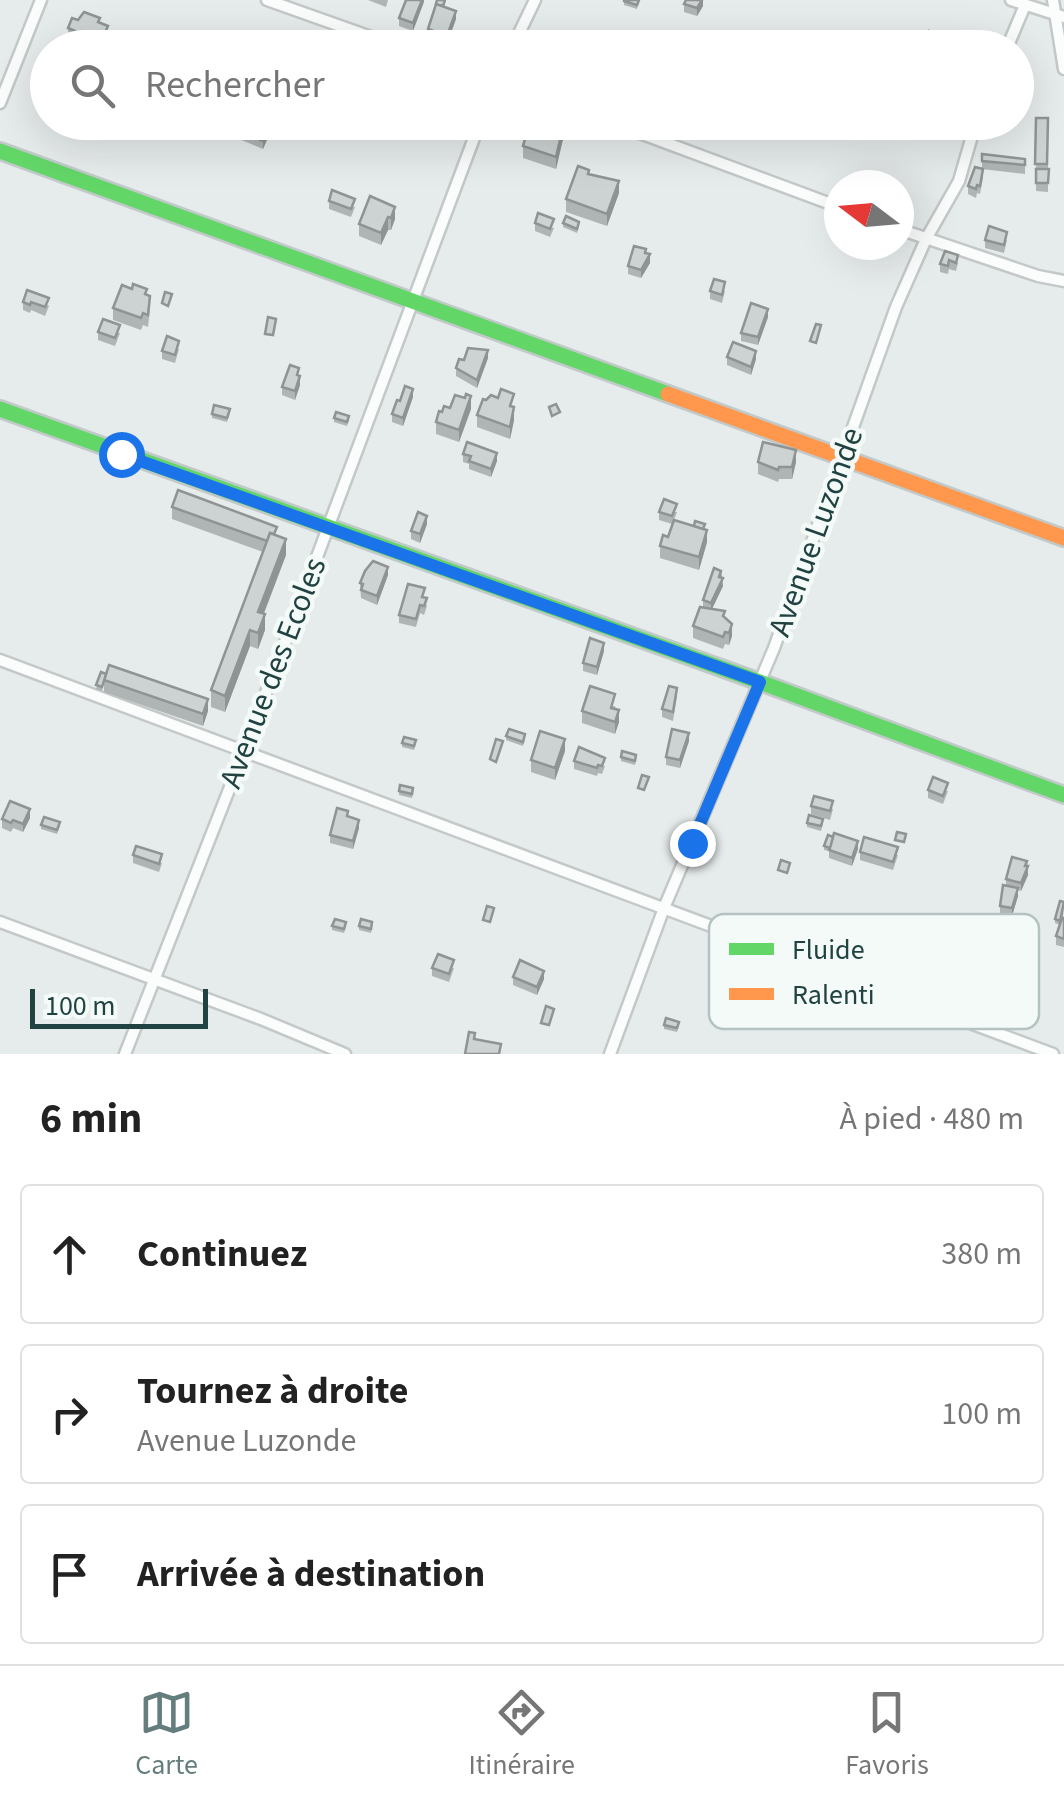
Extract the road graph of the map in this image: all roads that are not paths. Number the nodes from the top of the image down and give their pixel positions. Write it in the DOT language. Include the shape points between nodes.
graph roads {
  1 [pos="41,0"];
  2 [pos="266,0"];
  3 [pos="535,0"];
  4 [pos="1011,0"];
  5 [pos="1053,0"];
  6 [pos="1025,5"];
  7 [pos="1059,16"];
  8 [pos="351,30"];
  9 [pos="521,30"];
  10 [pos="1015,30"];
  11 [pos="1064,69"];
  12 [pos="0,103"];
  13 [pos="473,140"];
  14 [pos="658,140"];
  15 [pos="971,140"];
  16 [pos="0,151"];
  17 [pos="824,201"];
  18 [pos="914,235"];
  19 [pos="926,239"];
  20 [pos="1064,281"];
  21 [pos="414,304"];
  22 [pos="0,409"];
  23 [pos="842,457"];
  24 [pos="328,527"];
  25 [pos="1064,538"];
  26 [pos="0,660"];
  27 [pos="760,682"];
  28 [pos="245,749"];
  29 [pos="1064,796"];
  30 [pos="664,908"];
  31 [pos="0,922"];
  32 [pos="709,925"];
  33 [pos="155,979"];
  34 [pos="986,1029"];
  35 [pos="125,1054"];
  36 [pos="345,1054"];
  37 [pos="610,1054"];
  38 [pos="1053,1054"];
  1 -- 12 [label="street"];
  2 -- 8 [label="street"];
  3 -- 9 [label="street"];
  4 -- 6 [label="street"];
  5 -- 7 [label="street"];
  6 -- 7 [label="street"];
  6 -- 10 [label="street"];
  7 -- 11 [label="street"];
  13 -- 21 [label="street, Avenue des Ecoles"];
  14 -- 17 [label="street"];
  15 -- 19 [label="street, Avenue Luzonde" via="959,180"];
  16 -- 21 [label="street"];
  18 -- 19 [label="street"];
  19 -- 20 [label="street"];
  19 -- 23 [label="street, Avenue Luzonde"];
  21 -- 23 [label="street"];
  21 -- 24 [label="street, Avenue des Ecoles"];
  22 -- 24 [label="street"];
  23 -- 25 [label="street"];
  23 -- 27 [label="street, Avenue Luzonde"];
  24 -- 27 [label="street"];
  24 -- 28 [label="street, Avenue des Ecoles"];
  26 -- 28 [label="street"];
  27 -- 29 [label="street"];
  27 -- 30 [label="street, Avenue Luzonde"];
  28 -- 30 [label="street"];
  28 -- 33 [label="street, Avenue des Ecoles"];
  30 -- 32 [label="street"];
  30 -- 37 [label="street, Avenue Luzonde"];
  31 -- 33 [label="street"];
  33 -- 35 [label="street, Avenue des Ecoles"];
  33 -- 36 [label="street"];
  34 -- 38 [label="street"];
}
